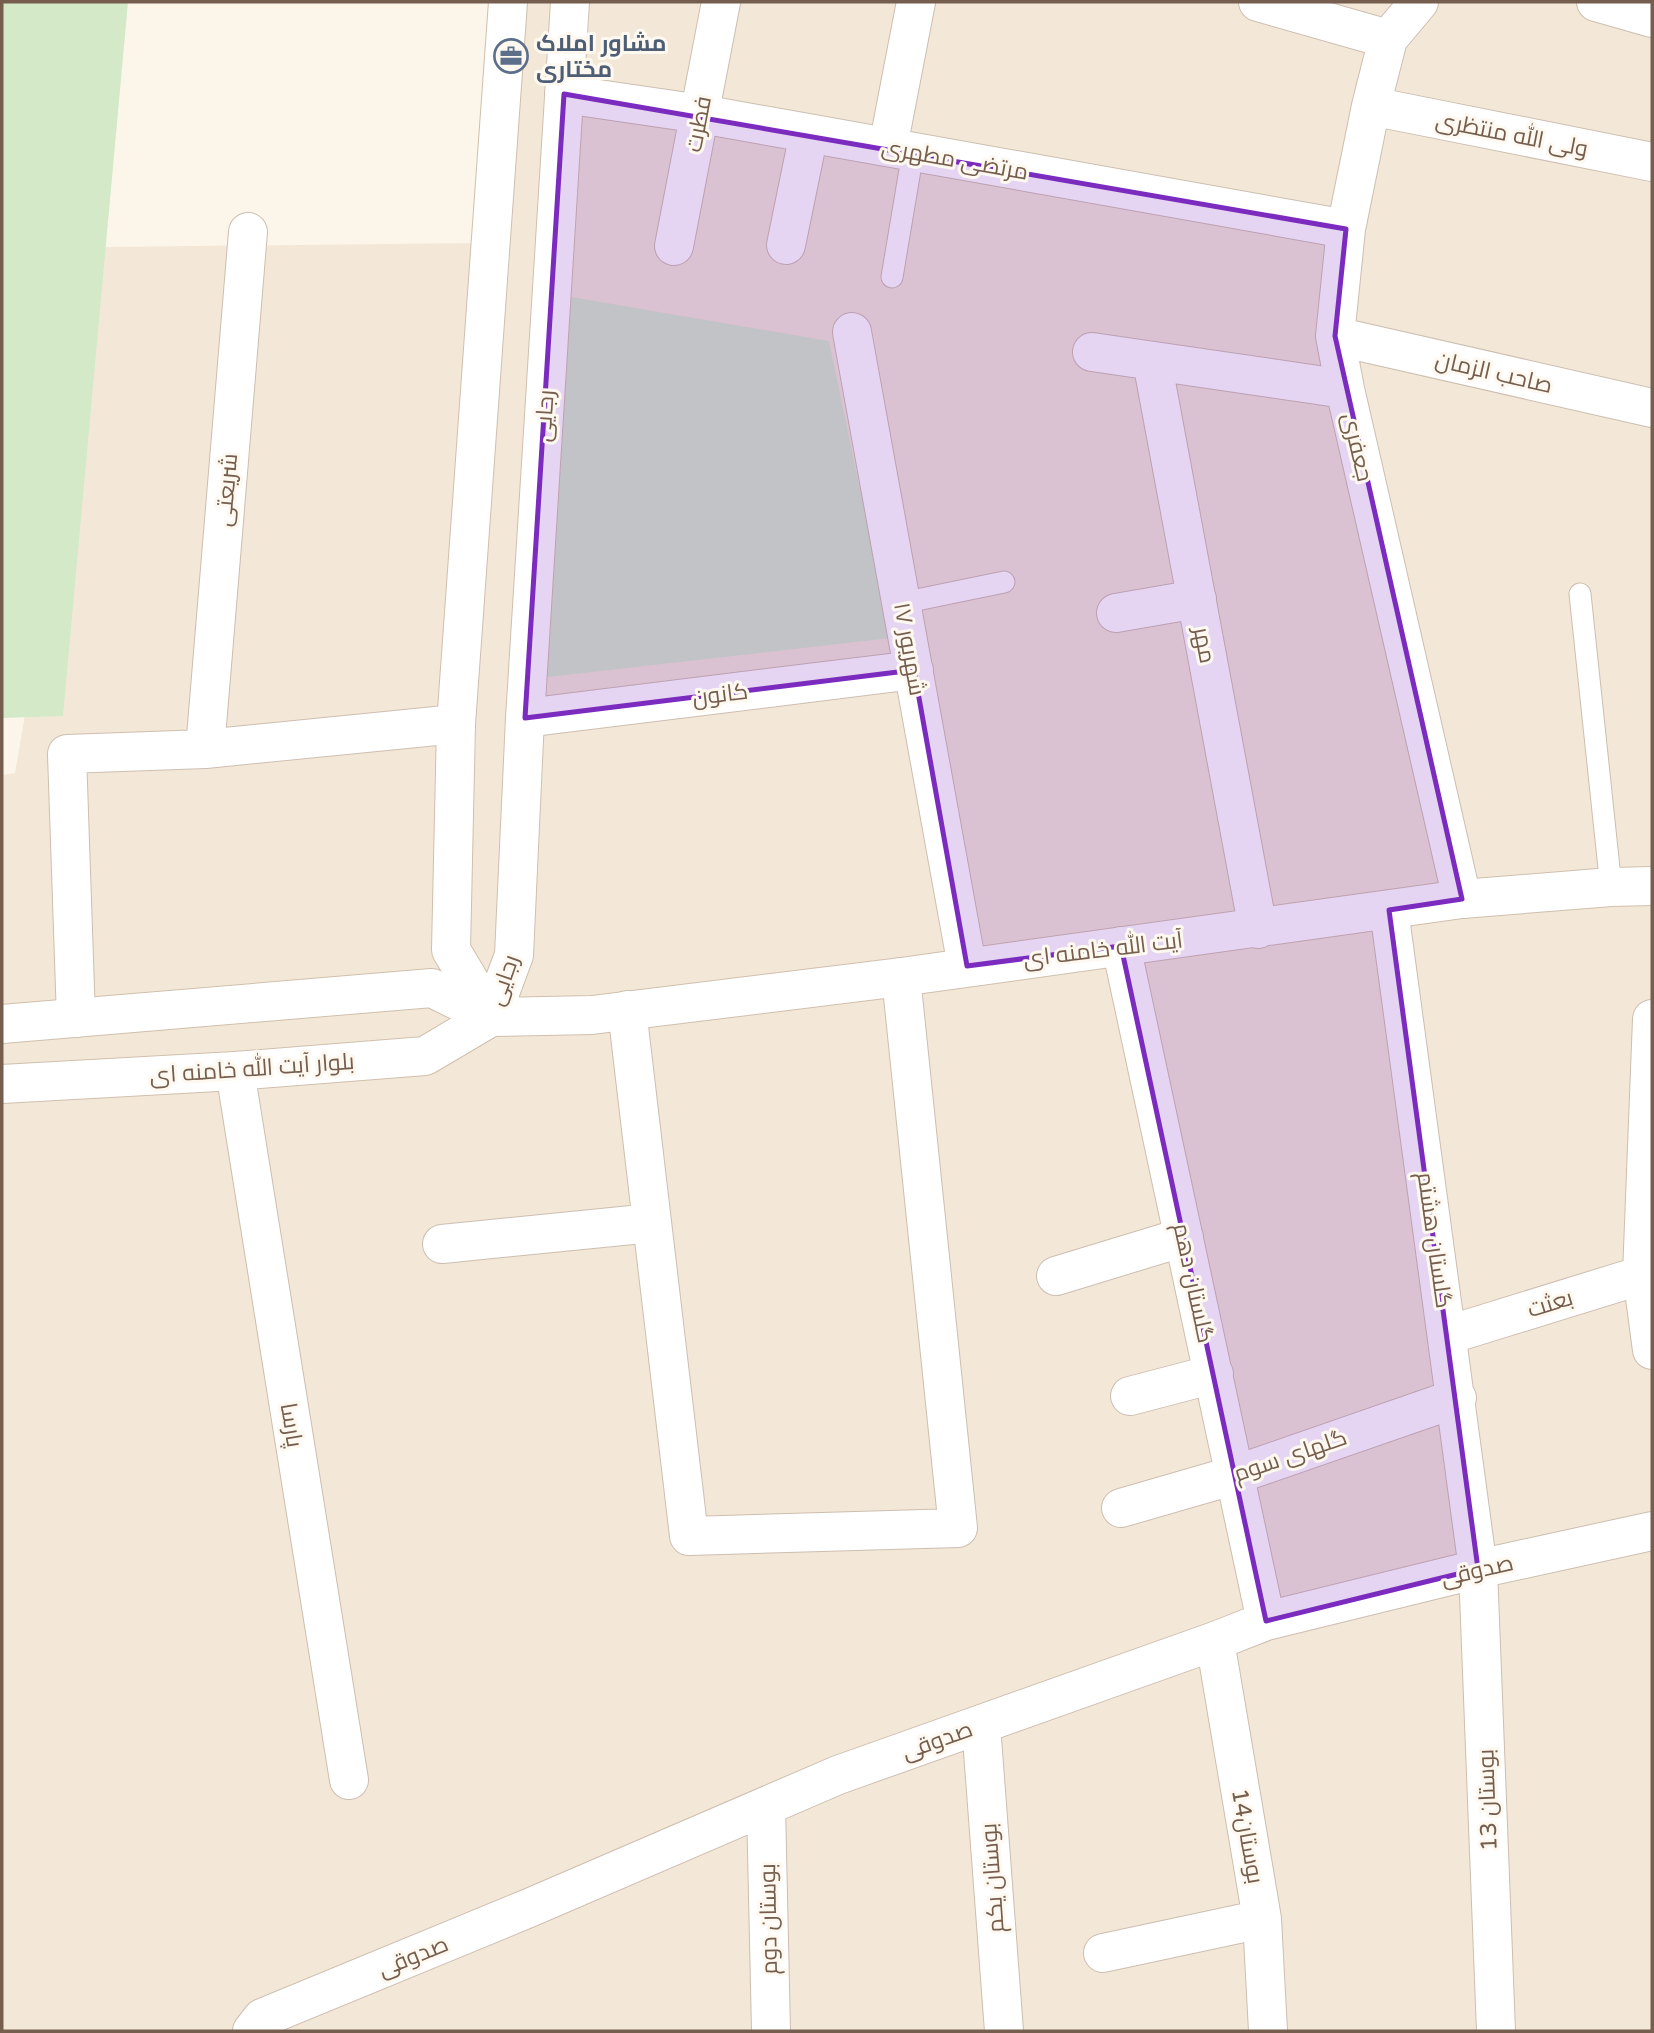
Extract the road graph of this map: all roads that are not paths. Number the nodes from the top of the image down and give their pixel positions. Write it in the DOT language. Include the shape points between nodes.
graph roads {
  1 [pos="508,2"];
  2 [pos="570,2"];
  3 [pos="722,2"];
  4 [pos="916,2"];
  5 [pos="1258,2"];
  6 [pos="1419,2"];
  7 [pos="1596,2"];
  8 [pos="1652,18"];
  9 [pos="1388,39"];
  10 [pos="564,94"];
  11 [pos="1371,106"];
  12 [pos="701,114"];
  13 [pos="809,133"];
  14 [pos="900,149"];
  15 [pos="1652,162"];
  16 [pos="1346,229"];
  17 [pos="248,232"];
  18 [pos="786,245"];
  19 [pos="674,246"];
  20 [pos="892,277"];
  21 [pos="852,332"];
  22 [pos="1335,336"];
  23 [pos="1092,352"];
  24 [pos="1152,361"];
  25 [pos="1345,389"];
  26 [pos="1652,408"];
  27 [pos="1004,582"];
  28 [pos="1580,594"];
  29 [pos="1197,599"];
  30 [pos="902,603"];
  31 [pos="1116,612"];
  32 [pos="914,670"];
  33 [pos="525,718"];
  34 [pos="456,724"];
  35 [pos="205,749"];
  36 [pos="1652,886"];
  37 [pos="1611,887"];
  38 [pos="1462,900"];
  39 [pos="1389,910"];
  40 [pos="1258,929"];
  41 [pos="1121,946"];
  42 [pos="967,966"];
  43 [pos="901,977"];
  44 [pos="627,1010"];
  45 [pos="553,1014"];
  46 [pos="491,1017"];
  47 [pos="76,1018"];
  48 [pos="1652,1018"];
  49 [pos="2,1024"];
  50 [pos="235,1071"];
  51 [pos="2,1084"];
  52 [pos="652,1223"];
  53 [pos="1184,1237"];
  54 [pos="442,1244"];
  55 [pos="1647,1274"];
  56 [pos="1056,1276"];
  57 [pos="1448,1335"];
  58 [pos="1652,1350"];
  59 [pos="1214,1374"];
  60 [pos="1130,1396"];
  61 [pos="1457,1398"];
  62 [pos="1235,1475"];
  63 [pos="1122,1508"];
  64 [pos="1652,1531"];
  65 [pos="1478,1569"];
  66 [pos="1266,1620"];
  67 [pos="1215,1641"];
  68 [pos="981,1725"];
  69 [pos="349,1780"];
  70 [pos="766,1806"];
  71 [pos="1262,1919"];
  72 [pos="1103,1953"];
  73 [pos="252,2031"];
  74 [pos="771,2031"];
  75 [pos="1004,2031"];
  76 [pos="1268,2031"];
  77 [pos="1496,2031"];
  1 -- 34 [label="street, رجایی"];
  2 -- 10 [label="street, رجایی"];
  3 -- 12 [label="street, فطرت"];
  4 -- 14 [label="street"];
  5 -- 9 [label="street"];
  6 -- 9 [label="street, جعفری"];
  7 -- 8 [label="street"];
  9 -- 11 [label="street, جعفری"];
  10 -- 12 [label="street, مرتضی مطهری"];
  10 -- 33 [label="street, رجایی"];
  11 -- 15 [label="street, ولی الله منتظری"];
  11 -- 16 [label="street, جعفری"];
  12 -- 13 [label="street, مرتضی مطهری"];
  12 -- 19 [label="street, فطرت"];
  13 -- 14 [label="street, مرتضی مطهری"];
  13 -- 18 [label="street"];
  14 -- 16 [label="street, مرتضی مطهری"];
  14 -- 20 [label="lane"];
  16 -- 22 [label="street, جعفری"];
  17 -- 35 [label="street, شریعتی"];
  21 -- 30 [label="street, ۱۷ شهریور"];
  22 -- 25 [label="street, جعفری"];
  22 -- 26 [label="street, صاحب الزمان"];
  23 -- 24 [label="street"];
  24 -- 25 [label="street"];
  24 -- 29 [label="street, مهر"];
  25 -- 38 [label="street, جعفری"];
  27 -- 30 [label="lane"];
  28 -- 37 [label="lane"];
  29 -- 31 [label="street"];
  29 -- 40 [label="street, مهر"];
  30 -- 32 [label="street, ۱۷ شهریور"];
  32 -- 33 [label="street, کانون"];
  32 -- 42 [label="street, ۱۷ شهریور"];
  33 -- 46 [label="street, رجایی" via="514,956"];
  34 -- 35 [label="street"];
  34 -- 46 [label="street, رجایی" via="451,950"];
  35 -- 47 [label="street" via="67,754"];
  36 -- 37 [label="street, آیت الله خامنه ای"];
  37 -- 38 [label="street, آیت الله خامنه ای"];
  38 -- 39 [label="street, آیت الله خامنه ای"];
  39 -- 40 [label="street, آیت الله خامنه ای"];
  39 -- 57 [label="street, گلستان هشتم"];
  40 -- 41 [label="street, آیت الله خامنه ای"];
  41 -- 42 [label="street, آیت الله خامنه ای"];
  41 -- 53 [label="street, گلستان دهم"];
  42 -- 43 [label="street, آیت الله خامنه ای"];
  43 -- 44 [label="street, آیت الله خامنه ای"];
  43 -- 52 [label="street" via="958,1528 689,1536"];
  44 -- 45 [label="street, آیت الله خامنه ای"];
  44 -- 52 [label="street"];
  45 -- 46 [label="street, بلوار آیت الله خامنه ای"];
  46 -- 47 [label="street, بلوار آیت الله خامنه ای" via="432,988"];
  46 -- 50 [label="street, بلوار آیت الله خامنه ای" via="425,1056"];
  47 -- 49 [label="street, بلوار آیت الله خامنه ای"];
  48 -- 55 [label="street"];
  50 -- 51 [label="street, بلوار آیت الله خامنه ای"];
  50 -- 69 [label="street, پارسا"];
  52 -- 54 [label="street"];
  53 -- 56 [label="street"];
  53 -- 59 [label="street, گلستان دهم"];
  55 -- 57 [label="street, بعثت"];
  55 -- 58 [label="street"];
  57 -- 61 [label="street, گلستان هشتم"];
  59 -- 60 [label="street"];
  59 -- 62 [label="street, گلستان دهم"];
  61 -- 62 [label="street, گلهای سوم"];
  61 -- 65 [label="street, گلستان هشتم"];
  62 -- 63 [label="street, گلهای سوم"];
  62 -- 66 [label="street, گلستان دهم"];
  64 -- 65 [label="street, صدوقی"];
  65 -- 66 [label="street, صدوقی"];
  65 -- 77 [label="street, بوستان 13"];
  66 -- 67 [label="street, صدوقی"];
  67 -- 68 [label="street, صدوقی"];
  67 -- 71 [label="street, بوستان14"];
  68 -- 70 [label="street, صدوقی" via="838,1775"];
  68 -- 75 [label="street, بوستان یکم"];
  70 -- 73 [label="street, صدوقی" via="262,2018"];
  70 -- 74 [label="street, بوستان دوم"];
  71 -- 72 [label="street"];
  71 -- 76 [label="street, بوستان14"];
}
